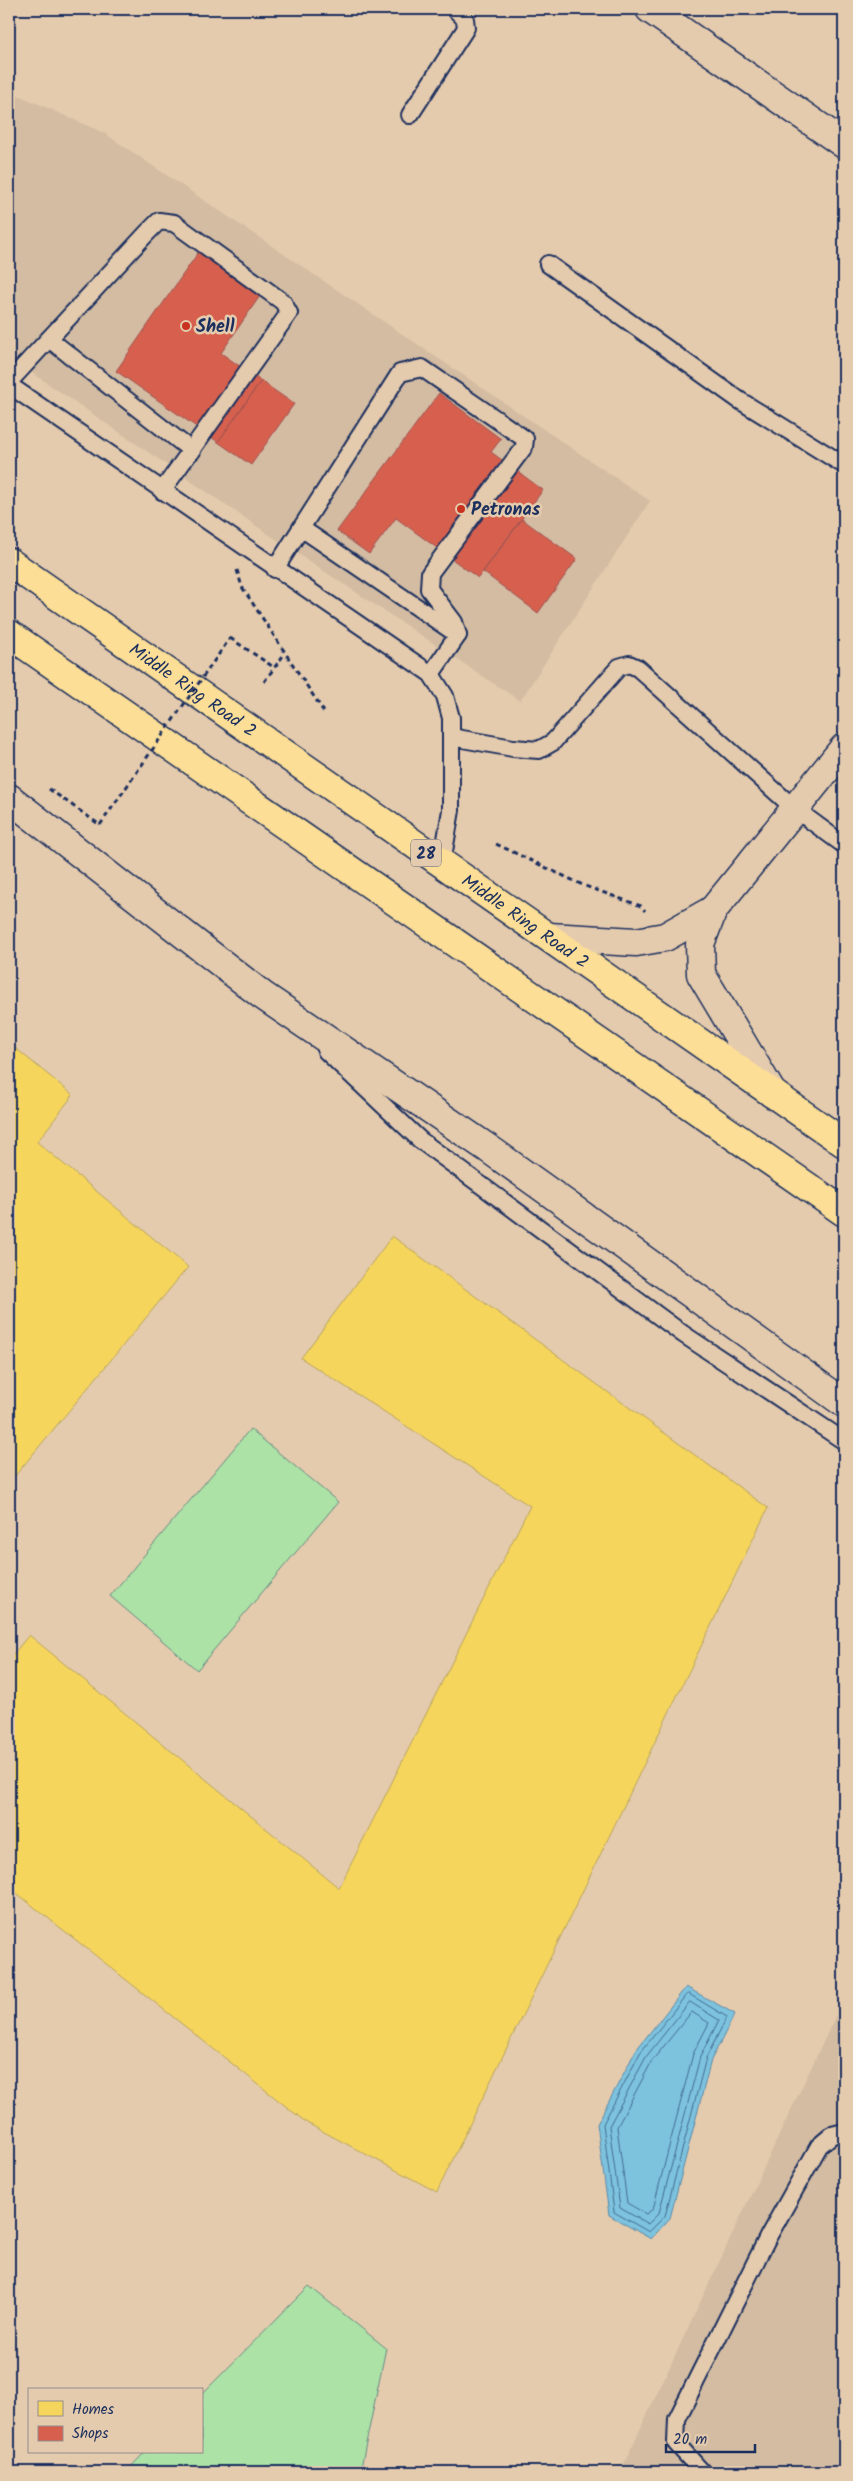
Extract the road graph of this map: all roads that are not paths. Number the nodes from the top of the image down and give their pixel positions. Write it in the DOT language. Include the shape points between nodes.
graph roads {
  1 [pos="456,9"];
  2 [pos="650,9"];
  3 [pos="410,114"];
  4 [pos="844,144"];
  5 [pos="548,264"];
  6 [pos="49,339"];
  7 [pos="9,384"];
  8 [pos="192,451"];
  9 [pos="844,464"];
  10 [pos="162,491"];
  11 [pos="301,528"];
  12 [pos="9,562"];
  13 [pos="275,569"];
  14 [pos="9,634"];
  15 [pos="458,634"];
  16 [pos="431,674"];
  17 [pos="451,737"];
  18 [pos="844,748"];
  19 [pos="9,798"];
  20 [pos="795,809"];
  21 [pos="844,846"];
  22 [pos="442,863"];
  23 [pos="713,910"];
  24 [pos="548,938"];
  25 [pos="262,995"];
  26 [pos="772,1093"];
  27 [pos="844,1143"];
  28 [pos="844,1212"];
  29 [pos="844,1403"];
  30 [pos="844,1441"];
  31 [pos="844,2132"];
  32 [pos="702,2472"];
  1 -- 3 [label="lane" via="465,19 466,28"];
  2 -- 4 [label="street"];
  5 -- 9 [label="lane" via="739,400"];
  6 -- 7 [label="lane"];
  6 -- 8 [label="lane"];
  6 -- 8 [label="lane" via="159,221 174,223 283,302 289,313"];
  7 -- 10 [label="lane"];
  8 -- 10 [label="lane"];
  10 -- 13 [label="lane"];
  11 -- 13 [label="lane"];
  11 -- 15 [label="lane"];
  11 -- 15 [label="lane" via="400,373 422,368 430,373 525,439 524,447 430,573 429,589 454,622"];
  12 -- 22 [label="highway, Middle Ring Road 2 / 28"];
  13 -- 16 [label="lane"];
  14 -- 28 [label="highway"];
  15 -- 16 [label="lane"];
  16 -- 17 [label="lane" via="445,696 451,718"];
  17 -- 20 [label="lane" via="539,750 553,742 619,667 629,664 638,668"];
  17 -- 22 [label="lane" via="451,810"];
  18 -- 20 [label="street"];
  19 -- 25 [label="street"];
  20 -- 21 [label="lane"];
  20 -- 23 [label="street"];
  22 -- 24 [label="highway, Middle Ring Road 2 / 28"];
  23 -- 24 [label="street" via="665,937 636,942"];
  23 -- 26 [label="street" via="700,944 701,974"];
  24 -- 26 [label="highway, Middle Ring Road 2 / 28"];
  25 -- 29 [label="street" via="489,1149"];
  25 -- 30 [label="lane" via="420,1140 683,1334"];
  26 -- 27 [label="highway, Middle Ring Road 2 / 28"];
  31 -- 32 [label="lane" via="832,2135 819,2146 768,2237 677,2420 676,2443"];
}
